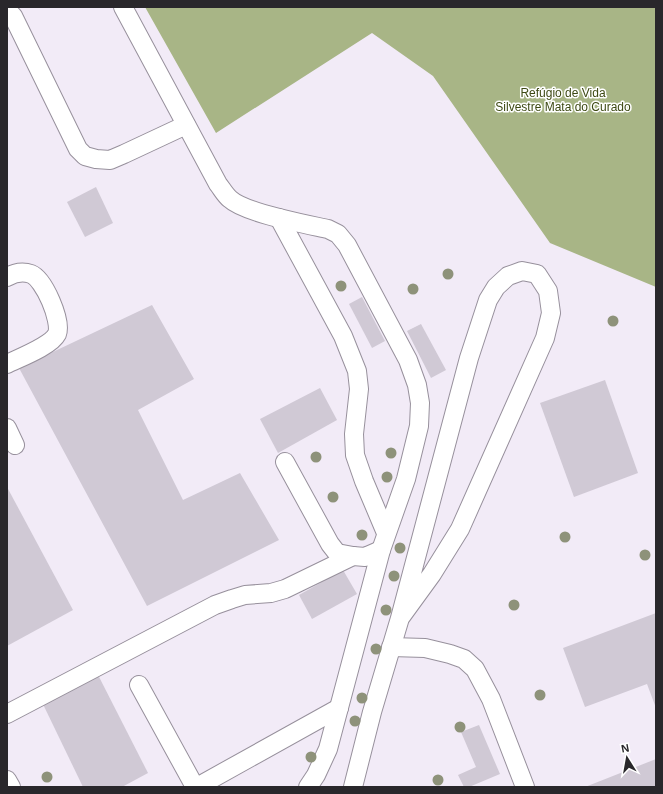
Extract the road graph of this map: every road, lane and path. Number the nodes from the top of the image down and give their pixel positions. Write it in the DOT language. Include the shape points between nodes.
graph roads {
  1 [pos="122,7"];
  2 [pos="7,10"];
  3 [pos="186,125"];
  4 [pos="279,218"];
  5 [pos="7,277"];
  6 [pos="7,364"];
  7 [pos="7,428"];
  8 [pos="15,445"];
  9 [pos="285,462"];
  10 [pos="386,533"];
  11 [pos="381,550"];
  12 [pos="353,556"];
  13 [pos="400,618"];
  14 [pos="392,647"];
  15 [pos="139,685"];
  16 [pos="339,708"];
  17 [pos="7,714"];
  18 [pos="7,780"];
  19 [pos="11,787"];
  20 [pos="196,787"];
  21 [pos="308,787"];
  22 [pos="353,787"];
  23 [pos="524,787"];
  1 -- 3 [label="lane"];
  2 -- 3 [label="lane" via="13,16 78,149 85,156 96,160 110,160"];
  3 -- 4 [label="lane" via="218,184 230,200 253,211"];
  4 -- 10 [label="lane" via="343,336 357,371 359,389 354,434 355,455"];
  4 -- 10 [label="lane" via="328,229 338,234 347,245 408,360 417,385 420,403 419,426 406,479"];
  5 -- 6 [label="lane" via="22,272 40,281 57,316 58,326 56,335 49,343"];
  7 -- 8 [label="lane"];
  9 -- 12 [label="lane" via="330,544 338,553"];
  10 -- 11 [label="lane"];
  11 -- 12 [label="lane" via="365,556"];
  11 -- 16 [label="lane"];
  12 -- 17 [label="lane" via="272,593 245,595 215,605"];
  13 -- 13 [label="lane" via="432,574 460,528 545,338 551,313 548,291 537,274 522,271 508,276 496,287 488,300 469,358"];
  13 -- 14 [label="lane"];
  14 -- 22 [label="lane"];
  14 -- 23 [label="lane" via="425,648 450,654 464,659 475,669 491,699"];
  15 -- 20 [label="lane"];
  16 -- 20 [label="lane"];
  16 -- 21 [label="lane" via="328,749"];
  18 -- 19 [label="lane"];
}
